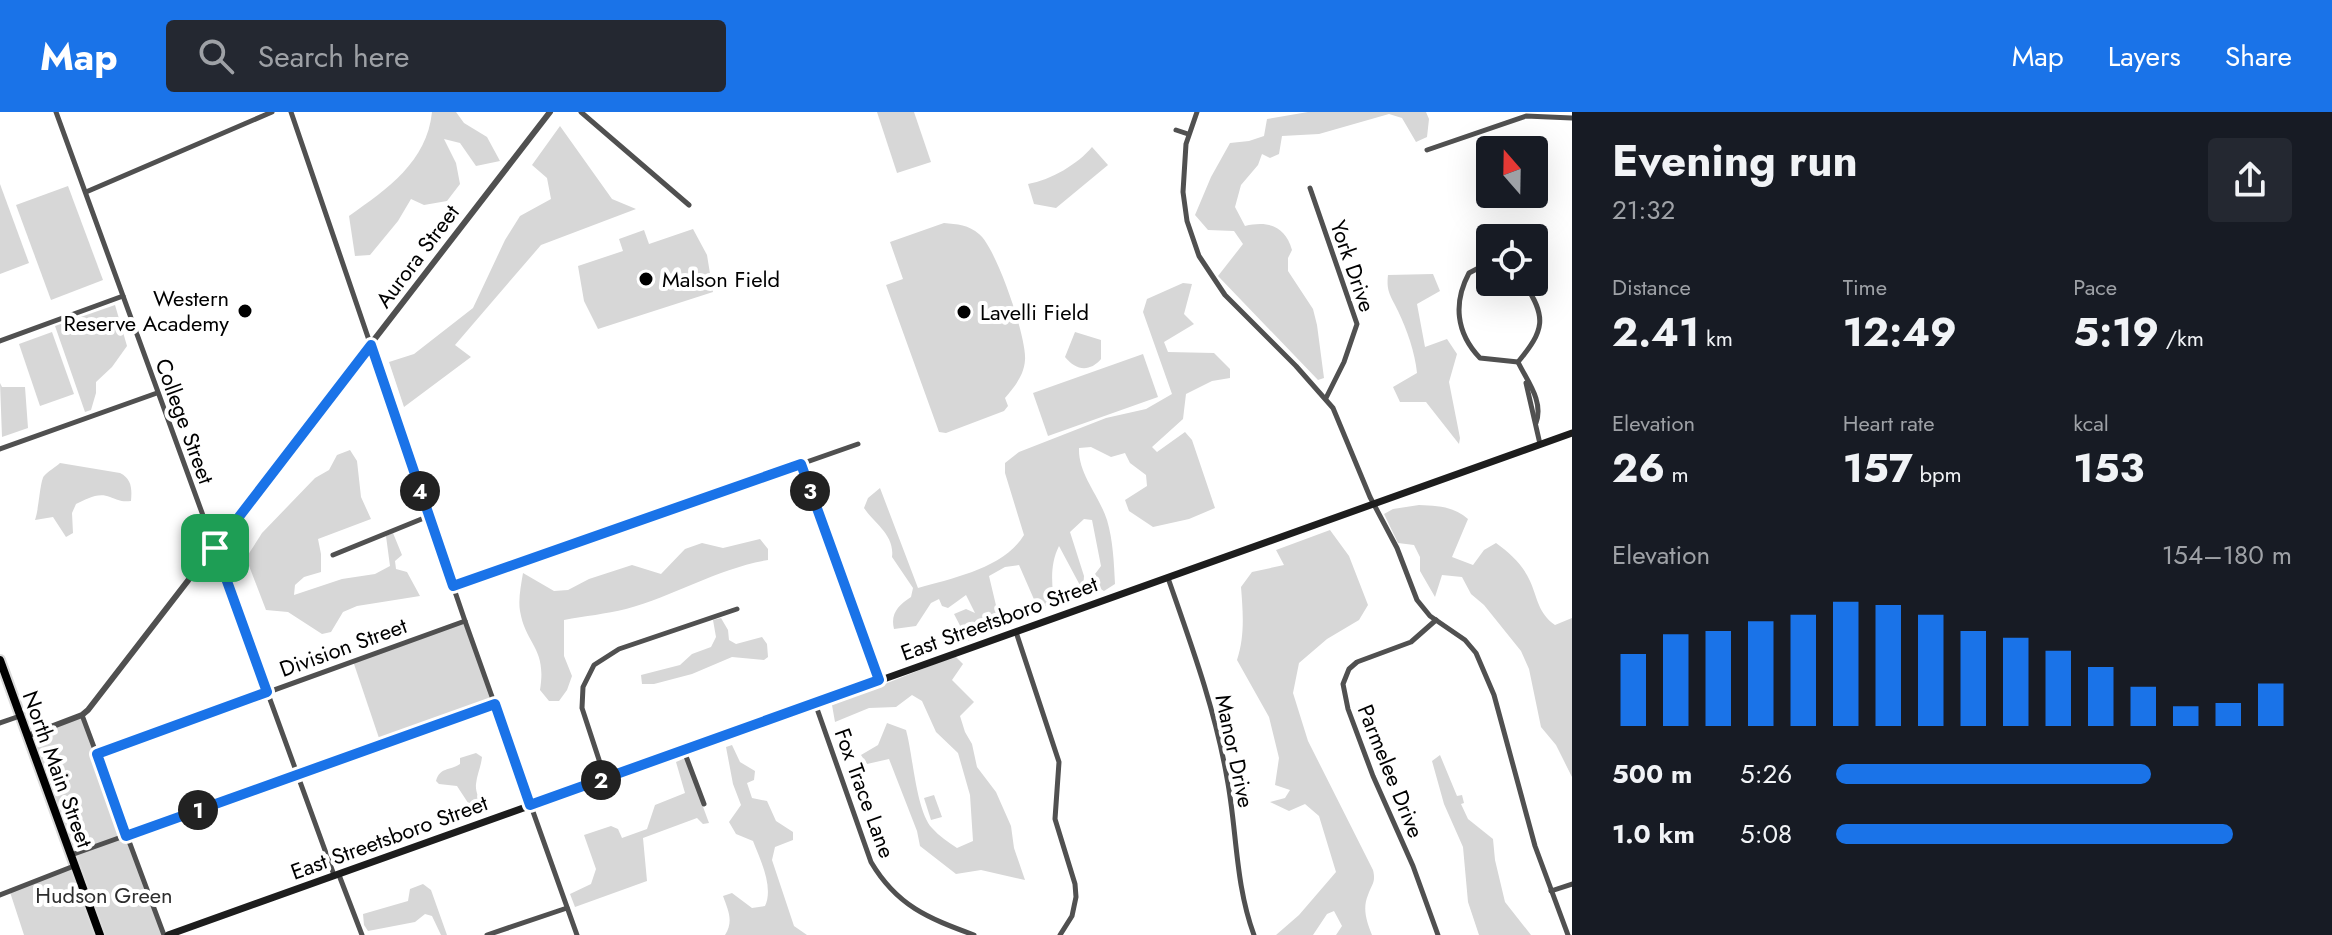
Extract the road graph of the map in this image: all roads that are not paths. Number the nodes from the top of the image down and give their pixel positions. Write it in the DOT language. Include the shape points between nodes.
graph roads {
  1 [pos="56,112"];
  2 [pos="272,112"];
  3 [pos="291,112"];
  4 [pos="550,112"];
  5 [pos="581,112"];
  6 [pos="1197,112"];
  7 [pos="1572,118"];
  8 [pos="1176,130"];
  9 [pos="1188,134"];
  10 [pos="1427,150"];
  11 [pos="1310,188"];
  12 [pos="86,192"];
  13 [pos="689,205"];
  14 [pos="1476,268"];
  15 [pos="123,296"];
  16 [pos="1530,296"];
  17 [pos="0,341"];
  18 [pos="371,345"];
  19 [pos="1518,362"];
  20 [pos="157,393"];
  21 [pos="1326,398"];
  22 [pos="1572,433"];
  23 [pos="858,444"];
  24 [pos="1540,444"];
  25 [pos="0,449"];
  26 [pos="801,464"];
  27 [pos="1373,503"];
  28 [pos="429,516"];
  29 [pos="215,548"];
  30 [pos="333,555"];
  31 [pos="1168,577"];
  32 [pos="453,586"];
  33 [pos="737,609"];
  34 [pos="1436,620"];
  35 [pos="465,621"];
  36 [pos="1016,631"];
  37 [pos="0,660"];
  38 [pos="879,680"];
  39 [pos="267,692"];
  40 [pos="815,703"];
  41 [pos="495,704"];
  42 [pos="82,715"];
  43 [pos="20,716"];
  44 [pos="0,723"];
  45 [pos="27,736"];
  46 [pos="684,750"];
  47 [pos="97,754"];
  48 [pos="297,774"];
  49 [pos="605,778"];
  50 [pos="704,804"];
  51 [pos="530,805"];
  52 [pos="126,836"];
  53 [pos="70,855"];
  54 [pos="74,866"];
  55 [pos="337,875"];
  56 [pos="1572,884"];
  57 [pos="1551,891"];
  58 [pos="0,895"];
  59 [pos="567,908"];
  60 [pos="100,935"];
  61 [pos="166,935"];
  62 [pos="362,935"];
  63 [pos="487,935"];
  64 [pos="577,935"];
  65 [pos="974,935"];
  66 [pos="1060,935"];
  67 [pos="1254,935"];
  68 [pos="1438,935"];
  69 [pos="1568,935"];
  1 -- 12 [label="street, College Street"];
  2 -- 12 [label="street"];
  3 -- 18 [label="street"];
  4 -- 18 [label="street, Aurora Street"];
  5 -- 13 [label="street"];
  6 -- 9 [label="street"];
  7 -- 10 [label="street" via="1526,116"];
  8 -- 9 [label="street"];
  9 -- 21 [label="street" via="1183,192 1199,256 1225,295"];
  11 -- 21 [label="street, York Drive" via="1357,324"];
  12 -- 15 [label="street, College Street"];
  14 -- 19 [label="street" via="1467,276 1458,308 1466,338 1480,358"];
  15 -- 17 [label="street"];
  15 -- 20 [label="street, College Street"];
  16 -- 19 [label="street" via="1540,327"];
  18 -- 28 [label="street"];
  18 -- 29 [label="street, Aurora Street"];
  19 -- 24 [label="street" via="1538,402"];
  20 -- 25 [label="street"];
  20 -- 29 [label="street, College Street"];
  21 -- 27 [label="street"];
  22 -- 24 [label="main road, East Streetsboro Street"];
  23 -- 26 [label="street"];
  24 -- 27 [label="main road, East Streetsboro Street"];
  26 -- 32 [label="street"];
  26 -- 38 [label="street"];
  27 -- 31 [label="main road, East Streetsboro Street"];
  27 -- 34 [label="street" via="1417,600"];
  28 -- 30 [label="street"];
  28 -- 32 [label="street"];
  29 -- 39 [label="street, College Street"];
  29 -- 42 [label="street, Aurora Street"];
  31 -- 36 [label="main road, East Streetsboro Street"];
  31 -- 67 [label="street, Manor Drive" via="1222,748 1241,885"];
  32 -- 35 [label="street"];
  33 -- 49 [label="street" via="619,649 594,665 583,687 582,708"];
  34 -- 57 [label="street" via="1465,640 1484,667"];
  34 -- 68 [label="street, Parmelee Drive" via="1411,642 1357,662 1343,684 1373,776"];
  35 -- 39 [label="street, Division Street"];
  35 -- 41 [label="street"];
  36 -- 38 [label="main road, East Streetsboro Street"];
  36 -- 66 [label="street" via="1059,762 1055,819 1076,897"];
  37 -- 43 [label="main road, North Main Street"];
  38 -- 40 [label="main road, East Streetsboro Street"];
  39 -- 47 [label="street, Division Street"];
  39 -- 48 [label="street, College Street"];
  40 -- 46 [label="main road, East Streetsboro Street"];
  40 -- 65 [label="street, Fox Trace Lane" via="881,878 908,906"];
  41 -- 48 [label="street"];
  41 -- 51 [label="street"];
  42 -- 45 [label="street"];
  42 -- 47 [label="street"];
  43 -- 44 [label="street"];
  43 -- 45 [label="main road, North Main Street"];
  45 -- 53 [label="main road, North Main Street"];
  46 -- 49 [label="main road, East Streetsboro Street"];
  46 -- 50 [label="street"];
  47 -- 52 [label="street"];
  48 -- 52 [label="street"];
  48 -- 55 [label="street, College Street"];
  49 -- 51 [label="main road, East Streetsboro Street"];
  51 -- 55 [label="main road, East Streetsboro Street"];
  51 -- 59 [label="street"];
  52 -- 53 [label="street"];
  52 -- 61 [label="street"];
  53 -- 54 [label="main road, North Main Street"];
  54 -- 58 [label="street"];
  54 -- 60 [label="main road, North Main Street"];
  55 -- 61 [label="main road, East Streetsboro Street"];
  55 -- 62 [label="street, College Street"];
  56 -- 57 [label="street"];
  57 -- 69 [label="street"];
  59 -- 63 [label="street"];
  59 -- 64 [label="street"];
}
